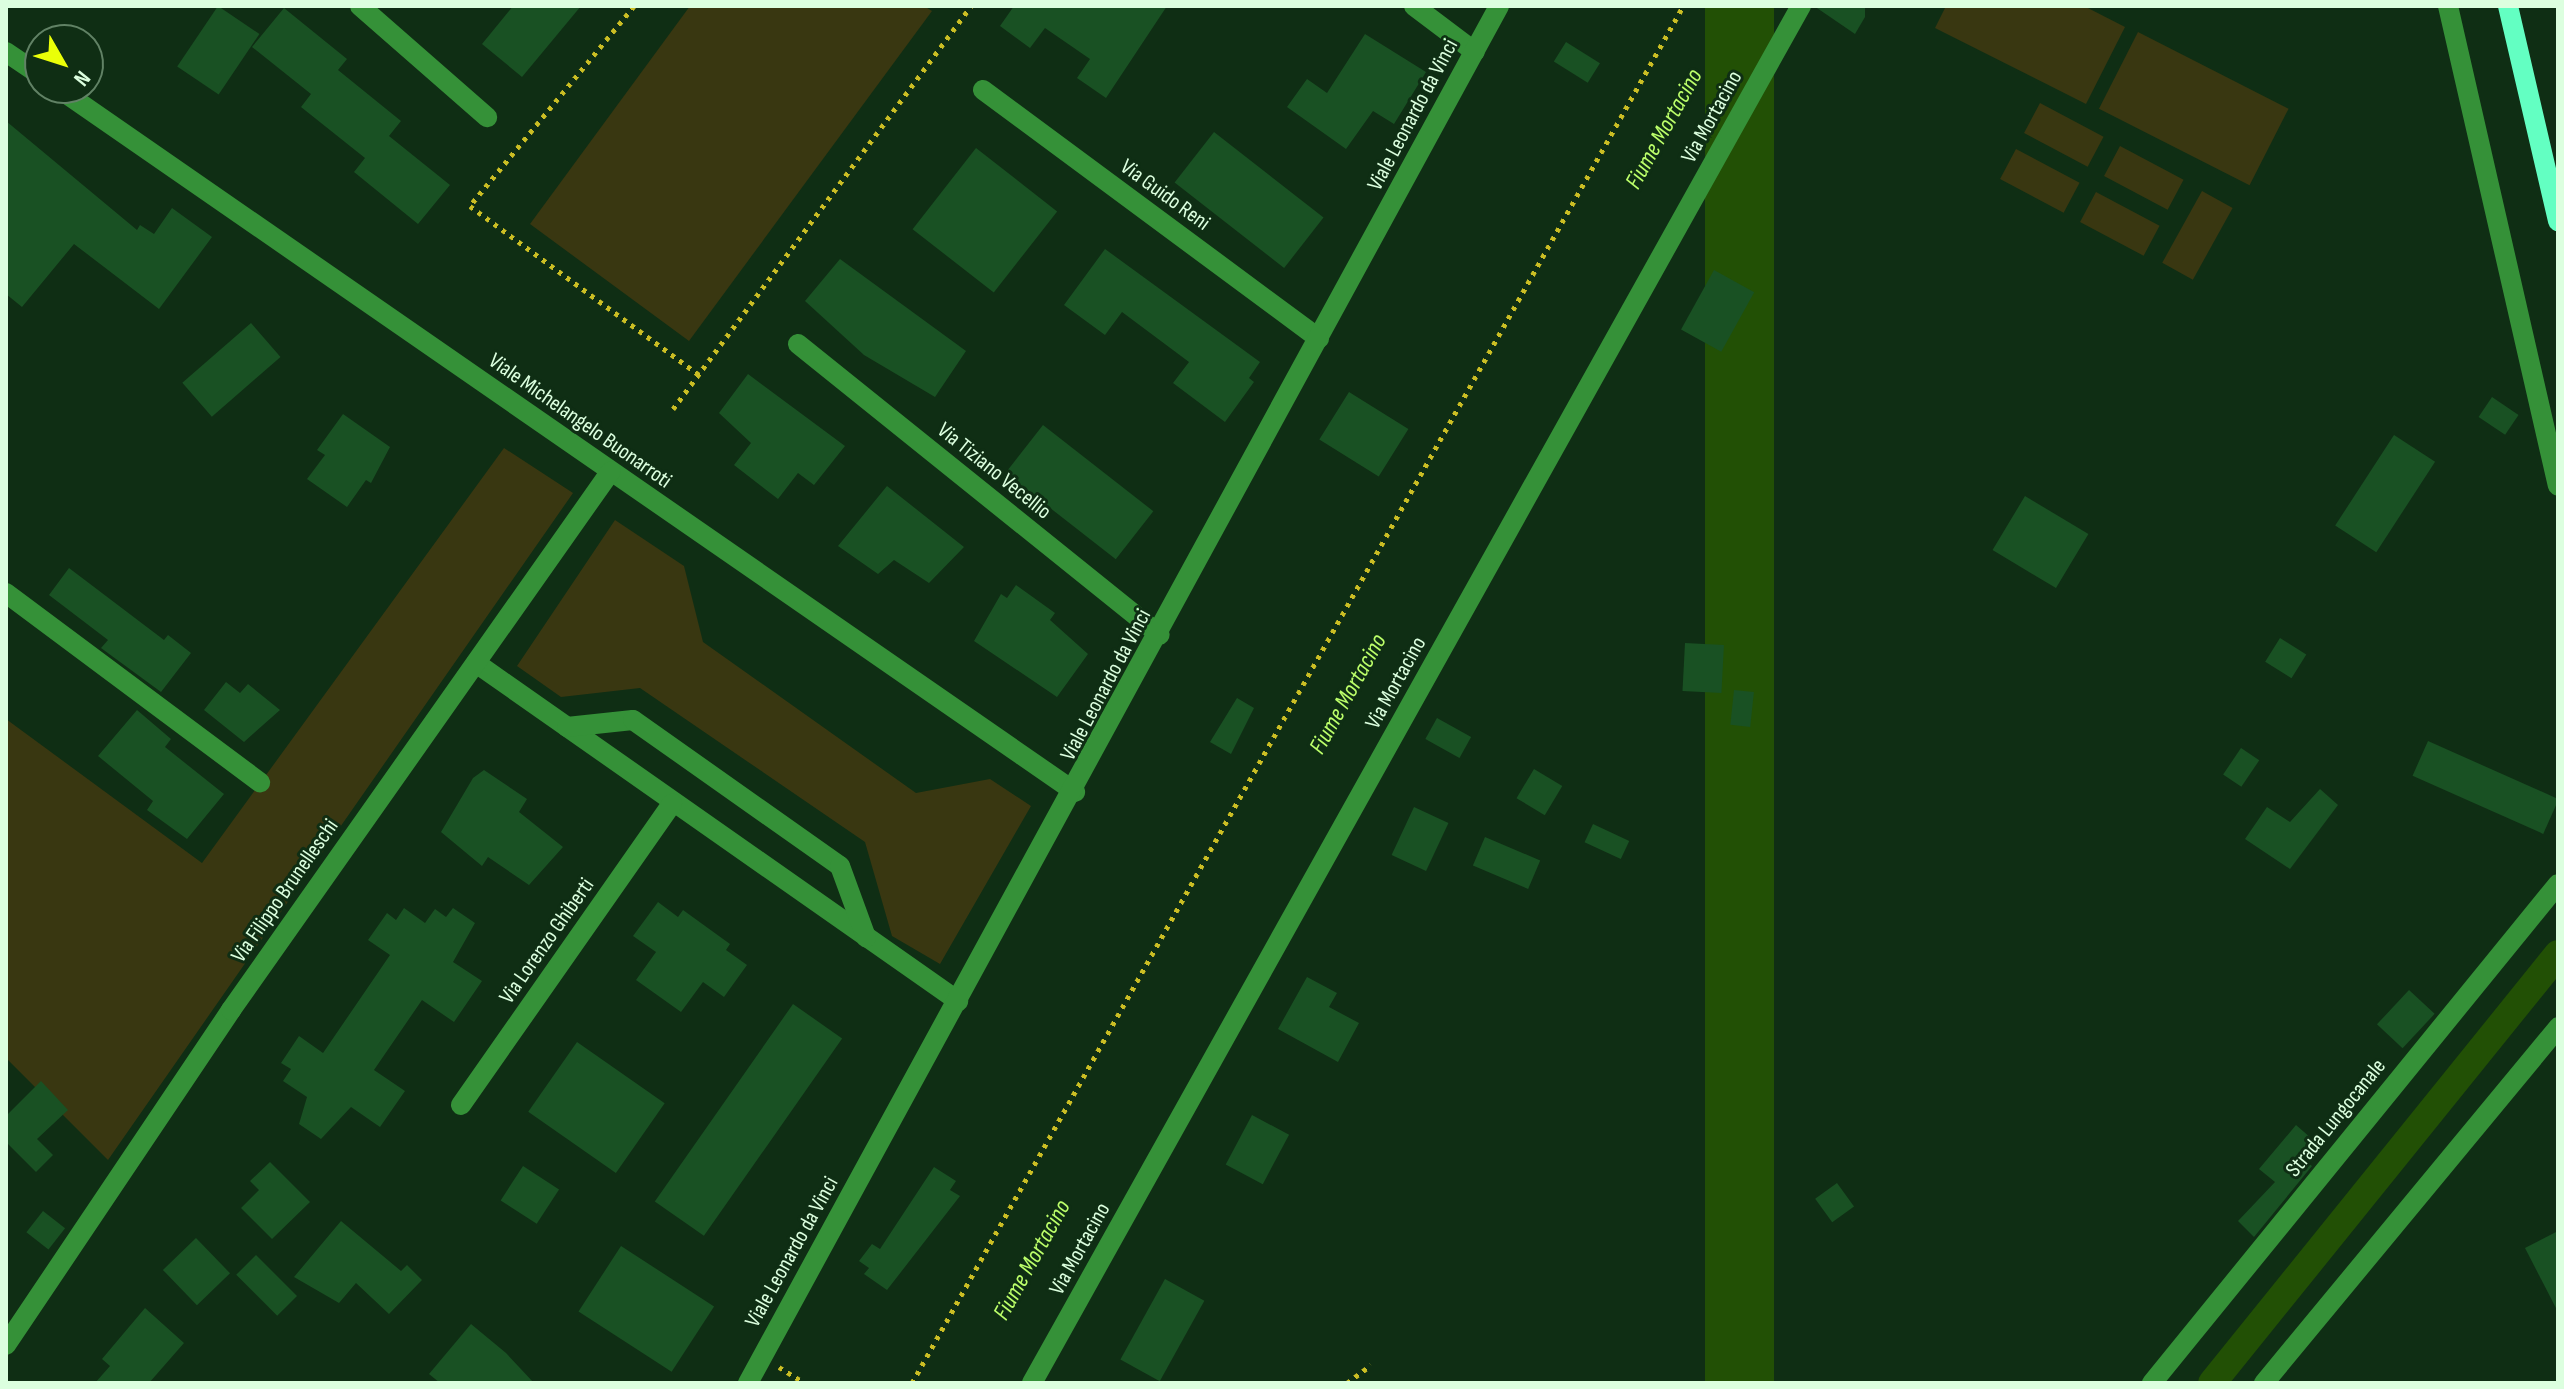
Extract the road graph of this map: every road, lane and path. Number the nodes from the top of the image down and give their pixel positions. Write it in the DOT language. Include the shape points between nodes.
graph roads {
  1 [pos="360,6"];
  2 [pos="634,6"];
  3 [pos="971,6"];
  4 [pos="1414,6"];
  5 [pos="1499,6"];
  6 [pos="1683,6"];
  7 [pos="1801,6"];
  8 [pos="2448,6"];
  9 [pos="2508,6"];
  10 [pos="6,52"];
  11 [pos="1475,52"];
  12 [pos="24,64"];
  13 [pos="983,90"];
  14 [pos="81,104"];
  15 [pos="487,117"];
  16 [pos="2558,221"];
  17 [pos="1319,339"];
  18 [pos="798,344"];
  19 [pos="701,376"];
  20 [pos="673,409"];
  21 [pos="611,471"];
  22 [pos="2558,486"];
  23 [pos="6,593"];
  24 [pos="1160,635"];
  25 [pos="476,663"];
  26 [pos="567,727"];
  27 [pos="260,782"];
  28 [pos="1075,792"];
  29 [pos="672,804"];
  30 [pos="2558,884"];
  31 [pos="866,937"];
  32 [pos="958,1001"];
  33 [pos="2558,1027"];
  34 [pos="461,1105"];
  35 [pos="6,1345"];
  36 [pos="1371,1365"];
  37 [pos="748,1383"];
  38 [pos="912,1383"];
  39 [pos="1032,1383"];
  40 [pos="1347,1383"];
  41 [pos="2152,1383"];
  42 [pos="2264,1383"];
  1 -- 15 [label="street"];
  2 -- 19 [label="path" via="470,206"];
  3 -- 19 [label="path"];
  4 -- 11 [label="street"];
  5 -- 11 [label="street, Viale Leonardo da Vinci"];
  6 -- 38 [label="path"];
  7 -- 39 [label="street, Via Mortacino"];
  8 -- 22 [label="street"];
  9 -- 16 [label="main road"];
  10 -- 12 [label="street"];
  11 -- 17 [label="street, Viale Leonardo da Vinci"];
  13 -- 17 [label="street, Via Guido Reni"];
  14 -- 21 [label="street, Viale Michelangelo Buonarroti"];
  17 -- 24 [label="street, Viale Leonardo da Vinci"];
  18 -- 24 [label="street, Via Tiziano Vecellio"];
  19 -- 20 [label="path"];
  21 -- 25 [label="street, Via Filippo Brunelleschi"];
  21 -- 28 [label="street, Viale Michelangelo Buonarroti"];
  23 -- 27 [label="street"];
  24 -- 28 [label="street, Viale Leonardo da Vinci"];
  25 -- 26 [label="street"];
  25 -- 35 [label="street, Via Filippo Brunelleschi" via="231,1010"];
  26 -- 29 [label="street"];
  26 -- 31 [label="street" via="633,720 659,738 840,866"];
  28 -- 32 [label="street, Viale Leonardo da Vinci"];
  29 -- 31 [label="street"];
  29 -- 34 [label="street, Via Lorenzo Ghiberti"];
  30 -- 41 [label="street, Strada Lungocanale"];
  31 -- 32 [label="street"];
  32 -- 37 [label="street, Viale Leonardo da Vinci"];
  33 -- 42 [label="street"];
  36 -- 40 [label="path"];
}
